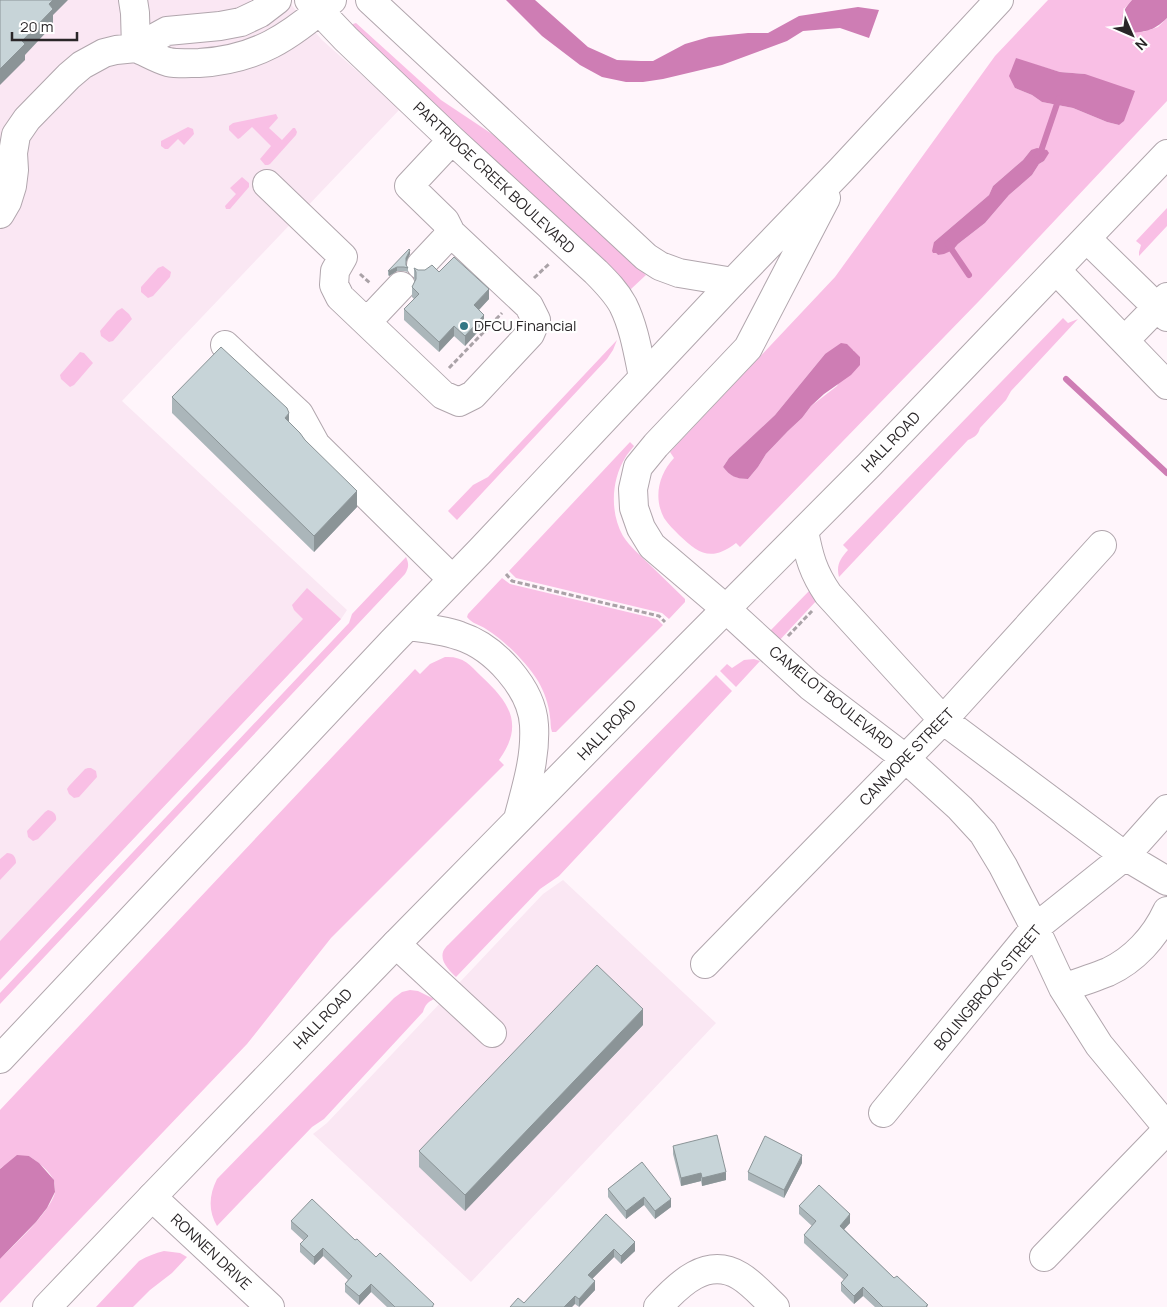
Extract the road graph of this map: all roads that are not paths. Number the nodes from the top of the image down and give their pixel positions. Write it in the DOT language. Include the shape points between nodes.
graph roads {
  1 [pos="133,0"];
  2 [pos="277,0"];
  3 [pos="370,0"];
  4 [pos="999,0"];
  5 [pos="320,4"];
  6 [pos="136,48"];
  7 [pos="452,140"];
  8 [pos="1167,154"];
  9 [pos="840,170"];
  10 [pos="267,184"];
  11 [pos="0,214"];
  12 [pos="452,233"];
  13 [pos="1087,239"];
  14 [pos="421,265"];
  15 [pos="1056,270"];
  16 [pos="733,282"];
  17 [pos="401,286"];
  18 [pos="1164,307"];
  19 [pos="367,322"];
  20 [pos="1125,340"];
  21 [pos="225,345"];
  22 [pos="644,377"];
  23 [pos="1167,385"];
  24 [pos="804,531"];
  25 [pos="1102,545"];
  26 [pos="452,579"];
  27 [pos="726,609"];
  28 [pos="408,626"];
  29 [pos="943,720"];
  30 [pos="906,759"];
  31 [pos="1167,809"];
  32 [pos="518,821"];
  33 [pos="1125,856"];
  34 [pos="1167,882"];
  35 [pos="1167,911"];
  36 [pos="1035,928"];
  37 [pos="396,944"];
  38 [pos="705,964"];
  39 [pos="1063,988"];
  40 [pos="492,1033"];
  41 [pos="0,1059"];
  42 [pos="883,1113"];
  43 [pos="1167,1128"];
  44 [pos="152,1197"];
  45 [pos="1044,1257"];
  46 [pos="47,1307"];
  47 [pos="270,1307"];
  48 [pos="658,1307"];
  49 [pos="775,1307"];
  1 -- 6 [label="main road"];
  2 -- 6 [label="main road" via="241,22 167,31"];
  3 -- 16 [label="main road" via="646,257 678,273"];
  4 -- 9 [label="main road"];
  5 -- 6 [label="main road" via="299,28 258,51 236,58 211,62 169,62"];
  5 -- 7 [label="main road, PARTRIDGE CREEK BOULEVARD" via="346,39"];
  6 -- 11 [label="main road" via="104,53 82,66 27,119 16,135 12,186"];
  7 -- 12 [label="main road" via="409,186 445,221"];
  7 -- 22 [label="main road, PARTRIDGE CREEK BOULEVARD" via="612,289 631,325"];
  8 -- 13 [label="main road, HALL ROAD"];
  9 -- 16 [label="main road"];
  9 -- 27 [label="main road, CAMELOT BOULEVARD" via="748,348 638,467 633,489 634,508 652,546"];
  10 -- 19 [label="main road" via="343,257 335,271 334,285 340,297"];
  12 -- 14 [label="main road"];
  12 -- 19 [label="main road" via="529,306 536,320 530,334 473,395 459,402 443,395"];
  13 -- 15 [label="main road, HALL ROAD"];
  13 -- 18 [label="main road"];
  15 -- 20 [label="main road"];
  15 -- 24 [label="main road, HALL ROAD"];
  16 -- 22 [label="main road"];
  17 -- 19 [label="main road"];
  18 -- 20 [label="main road"];
  20 -- 23 [label="main road"];
  21 -- 26 [label="main road" via="299,414 316,445"];
  22 -- 26 [label="main road"];
  24 -- 27 [label="main road, HALL ROAD"];
  24 -- 29 [label="main road" via="809,557 818,580 828,594"];
  25 -- 29 [label="main road, CANMORE STREET"];
  26 -- 28 [label="main road"];
  27 -- 30 [label="main road, CAMELOT BOULEVARD" via="810,686"];
  27 -- 32 [label="main road, HALL ROAD"];
  28 -- 32 [label="main road" via="435,628 481,646 518,682 530,705 534,737 532,762"];
  28 -- 41 [label="main road"];
  29 -- 30 [label="main road, CANMORE STREET"];
  29 -- 33 [label="main road"];
  30 -- 36 [label="main road, CAMELOT BOULEVARD" via="983,833"];
  30 -- 38 [label="main road, CANMORE STREET"];
  31 -- 33 [label="main road, BOLINGBROOK STREET"];
  32 -- 37 [label="main road, HALL ROAD"];
  33 -- 34 [label="main road"];
  33 -- 36 [label="main road, BOLINGBROOK STREET"];
  35 -- 39 [label="main road" via="1150,939 1132,958 1108,972"];
  36 -- 39 [label="main road, CAMELOT BOULEVARD"];
  36 -- 42 [label="main road, BOLINGBROOK STREET"];
  37 -- 40 [label="main road"];
  37 -- 44 [label="main road, HALL ROAD"];
  39 -- 43 [label="main road, CAMELOT BOULEVARD" via="1099,1045"];
  43 -- 45 [label="main road"];
  44 -- 46 [label="main road, HALL ROAD"];
  44 -- 47 [label="main road, RONNEN DRIVE"];
  48 -- 49 [label="main road" via="697,1273 719,1268 740,1276"];
}
